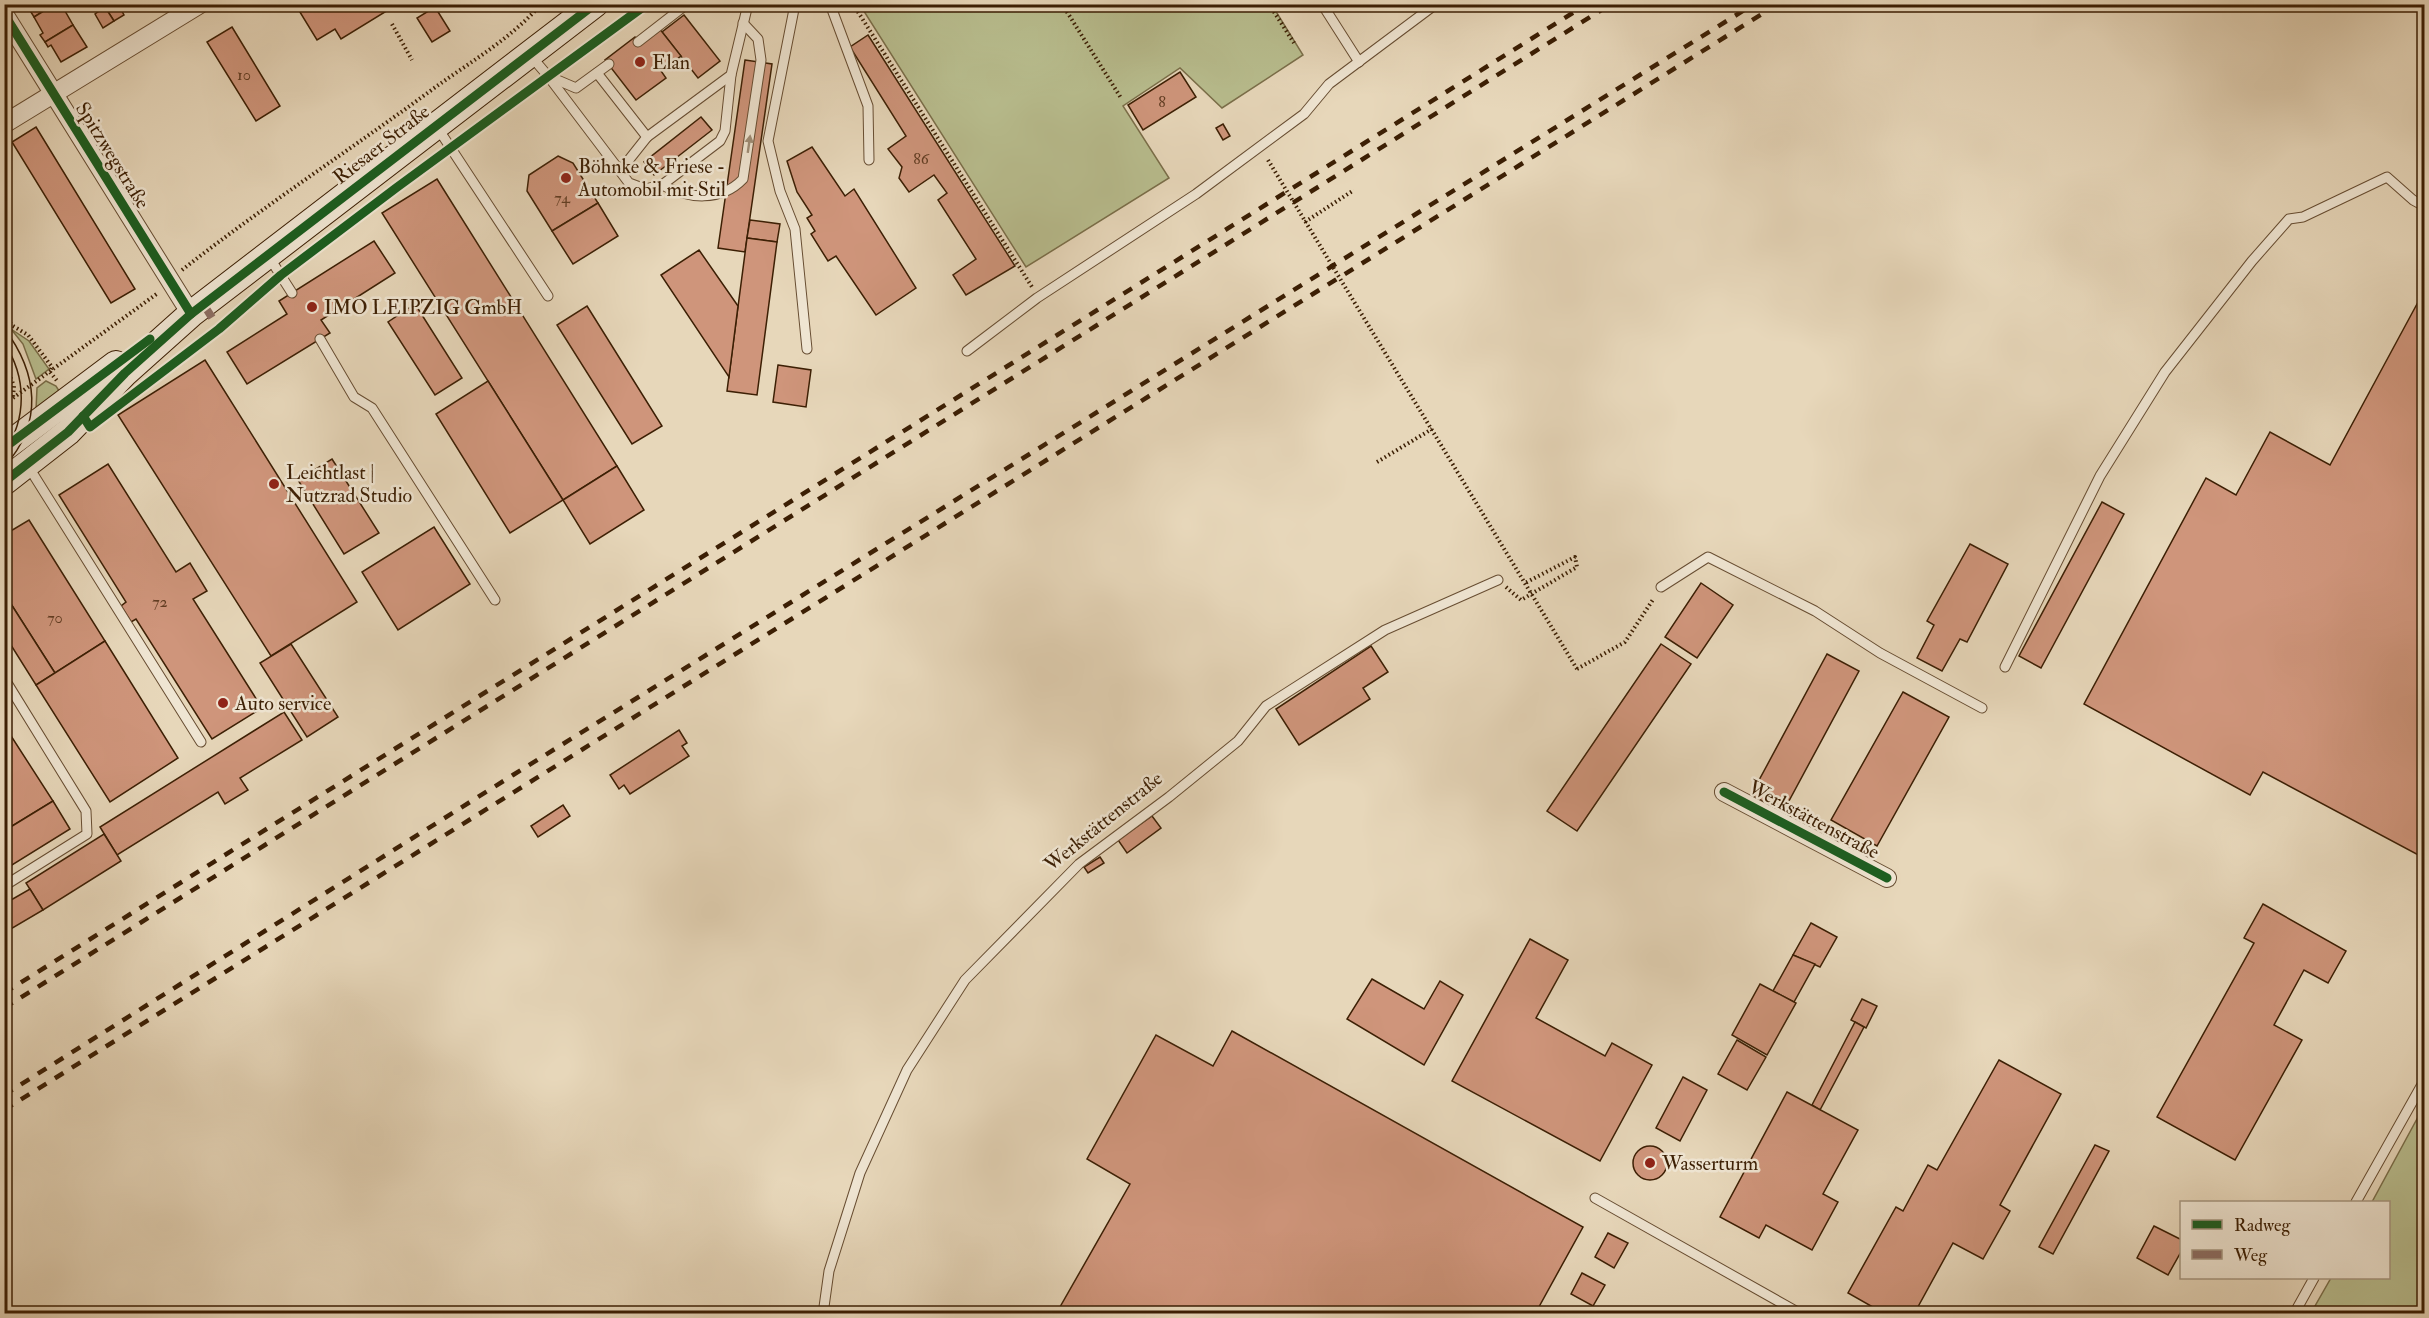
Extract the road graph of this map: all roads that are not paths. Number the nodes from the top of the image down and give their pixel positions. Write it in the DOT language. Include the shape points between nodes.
graph roads {
  1 [pos="200,4"];
  2 [pos="595,4"];
  3 [pos="687,4"];
  4 [pos="748,4"];
  5 [pos="795,4"];
  6 [pos="830,4"];
  7 [pos="1322,4"];
  8 [pos="1436,4"];
  9 [pos="4,14"];
  10 [pos="743,23"];
  11 [pos="638,42"];
  12 [pos="529,54"];
  13 [pos="1359,62"];
  14 [pos="609,64"];
  15 [pos="597,73"];
  16 [pos="731,75"];
  17 [pos="548,76"];
  18 [pos="54,94"];
  19 [pos="4,124"];
  20 [pos="436,124"];
  21 [pos="646,137"];
  22 [pos="869,160"];
  23 [pos="620,171"];
  24 [pos="662,185"];
  25 [pos="2424,206"];
  26 [pos="268,255"];
  27 [pos="292,293"];
  28 [pos="548,296"];
  29 [pos="191,314"];
  30 [pos="320,339"];
  31 [pos="807,349"];
  32 [pos="967,351"];
  33 [pos="4,448"];
  34 [pos="27,464"];
  35 [pos="4,482"];
  36 [pos="1498,580"];
  37 [pos="1660,588"];
  38 [pos="495,600"];
  39 [pos="2005,667"];
  40 [pos="4,678"];
  41 [pos="1982,708"];
  42 [pos="201,742"];
  43 [pos="1724,792"];
  44 [pos="1887,878"];
  45 [pos="4,886"];
  46 [pos="2424,1081"];
  47 [pos="1595,1198"];
  48 [pos="2357,1201"];
  49 [pos="2313,1279"];
  50 [pos="823,1314"];
  51 [pos="1801,1314"];
  52 [pos="2294,1314"];
  1 -- 18 [label="street"];
  2 -- 12 [label="main road, Riesaer Straße"];
  3 -- 11 [label="lane"];
  4 -- 10 [label="lane"];
  5 -- 31 [label="lane" via="768,141 780,191 795,229"];
  6 -- 22 [label="lane" via="868,106"];
  7 -- 13 [label="lane"];
  8 -- 13 [label="lane"];
  9 -- 18 [label="street, Spitzwegstraße"];
  10 -- 16 [label="lane"];
  24 -- 10 [label="lane, one-way" via="675,192 719,196 732,191 742,179 761,60 758,39"];
  12 -- 17 [label="lane"];
  12 -- 20 [label="main road, Riesaer Straße"];
  13 -- 32 [label="lane" via="1329,84 1304,114 1196,194 1037,298"];
  14 -- 15 [label="lane"];
  15 -- 17 [label="lane" via="576,88"];
  15 -- 21 [label="lane"];
  16 -- 21 [label="lane"];
  16 -- 24 [label="lane" via="720,141"];
  17 -- 23 [label="lane"];
  18 -- 19 [label="street"];
  18 -- 29 [label="street, Spitzwegstraße"];
  20 -- 26 [label="main road, Riesaer Straße"];
  20 -- 28 [label="lane"];
  21 -- 23 [label="lane"];
  23 -- 24 [label="lane" via="629,183 645,189"];
  25 -- 39 [label="lane" via="2387,177 2302,217 2289,219 2165,372 2100,476"];
  26 -- 27 [label="lane"];
  26 -- 29 [label="main road, Riesaer Straße"];
  29 -- 33 [label="main road, Riesaer Straße" via="149,339"];
  29 -- 34 [label="main road, Riesaer Straße" via="125,373 68,432"];
  30 -- 38 [label="lane" via="354,397 372,408"];
  34 -- 35 [label="main road, Riesaer Straße"];
  34 -- 42 [label="lane"];
  36 -- 50 [label="lane, Werkstättenstraße" via="1385,630 1266,706 1238,741 1078,864 965,980 907,1070 860,1173 829,1271"];
  37 -- 41 [label="lane" via="1708,557 1815,611 1880,653"];
  40 -- 45 [label="lane" via="86,811 87,834"];
  43 -- 44 [label="street, Werkstättenstraße"];
  46 -- 48 [label="lane"];
  47 -- 51 [label="lane"];
  49 -- 52 [label="lane"];
}
